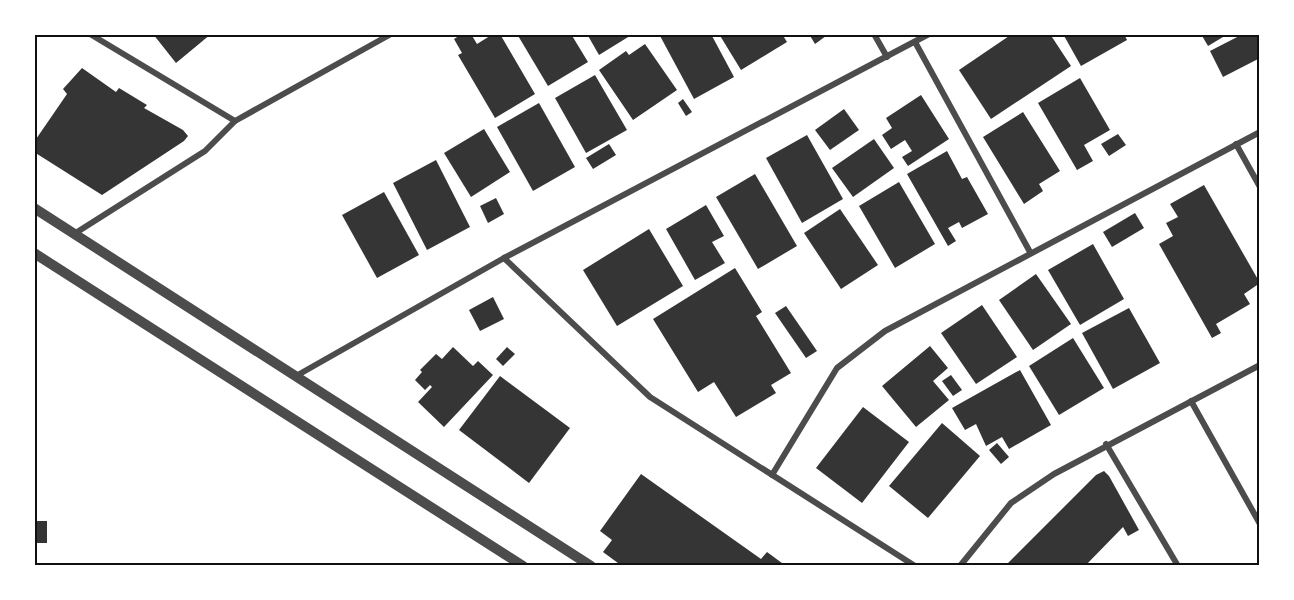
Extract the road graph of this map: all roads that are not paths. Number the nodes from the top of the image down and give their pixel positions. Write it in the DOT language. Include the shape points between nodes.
graph roads {
  1 [pos="90,34"];
  2 [pos="391,34"];
  3 [pos="874,34"];
  4 [pos="929,34"];
  5 [pos="915,42"];
  6 [pos="887,57"];
  7 [pos="235,121"];
  8 [pos="1260,132"];
  9 [pos="1236,144"];
  10 [pos="1260,187"];
  11 [pos="34,208"];
  12 [pos="74,234"];
  13 [pos="1030,252"];
  14 [pos="34,253"];
  15 [pos="504,258"];
  16 [pos="1260,365"];
  17 [pos="295,377"];
  18 [pos="1191,401"];
  19 [pos="1106,444"];
  20 [pos="772,475"];
  21 [pos="1260,524"];
  22 [pos="523,566"];
  23 [pos="591,566"];
  24 [pos="915,566"];
  25 [pos="960,566"];
  26 [pos="1178,566"];
  1 -- 7 [label="street"];
  2 -- 7 [label="street"];
  3 -- 6 [label="street"];
  4 -- 5 [label="street"];
  5 -- 6 [label="street"];
  5 -- 13 [label="street"];
  6 -- 15 [label="street"];
  7 -- 12 [label="street" via="205,152"];
  8 -- 9 [label="street"];
  9 -- 10 [label="street"];
  9 -- 13 [label="street"];
  11 -- 12 [label="street"];
  12 -- 17 [label="street"];
  13 -- 20 [label="street" via="885,331 837,369"];
  14 -- 22 [label="street"];
  15 -- 17 [label="street"];
  15 -- 20 [label="street" via="650,397"];
  16 -- 18 [label="street"];
  17 -- 23 [label="street"];
  18 -- 19 [label="street"];
  18 -- 21 [label="street"];
  19 -- 25 [label="street" via="1011,502"];
  19 -- 26 [label="street"];
  20 -- 24 [label="street"];
}
